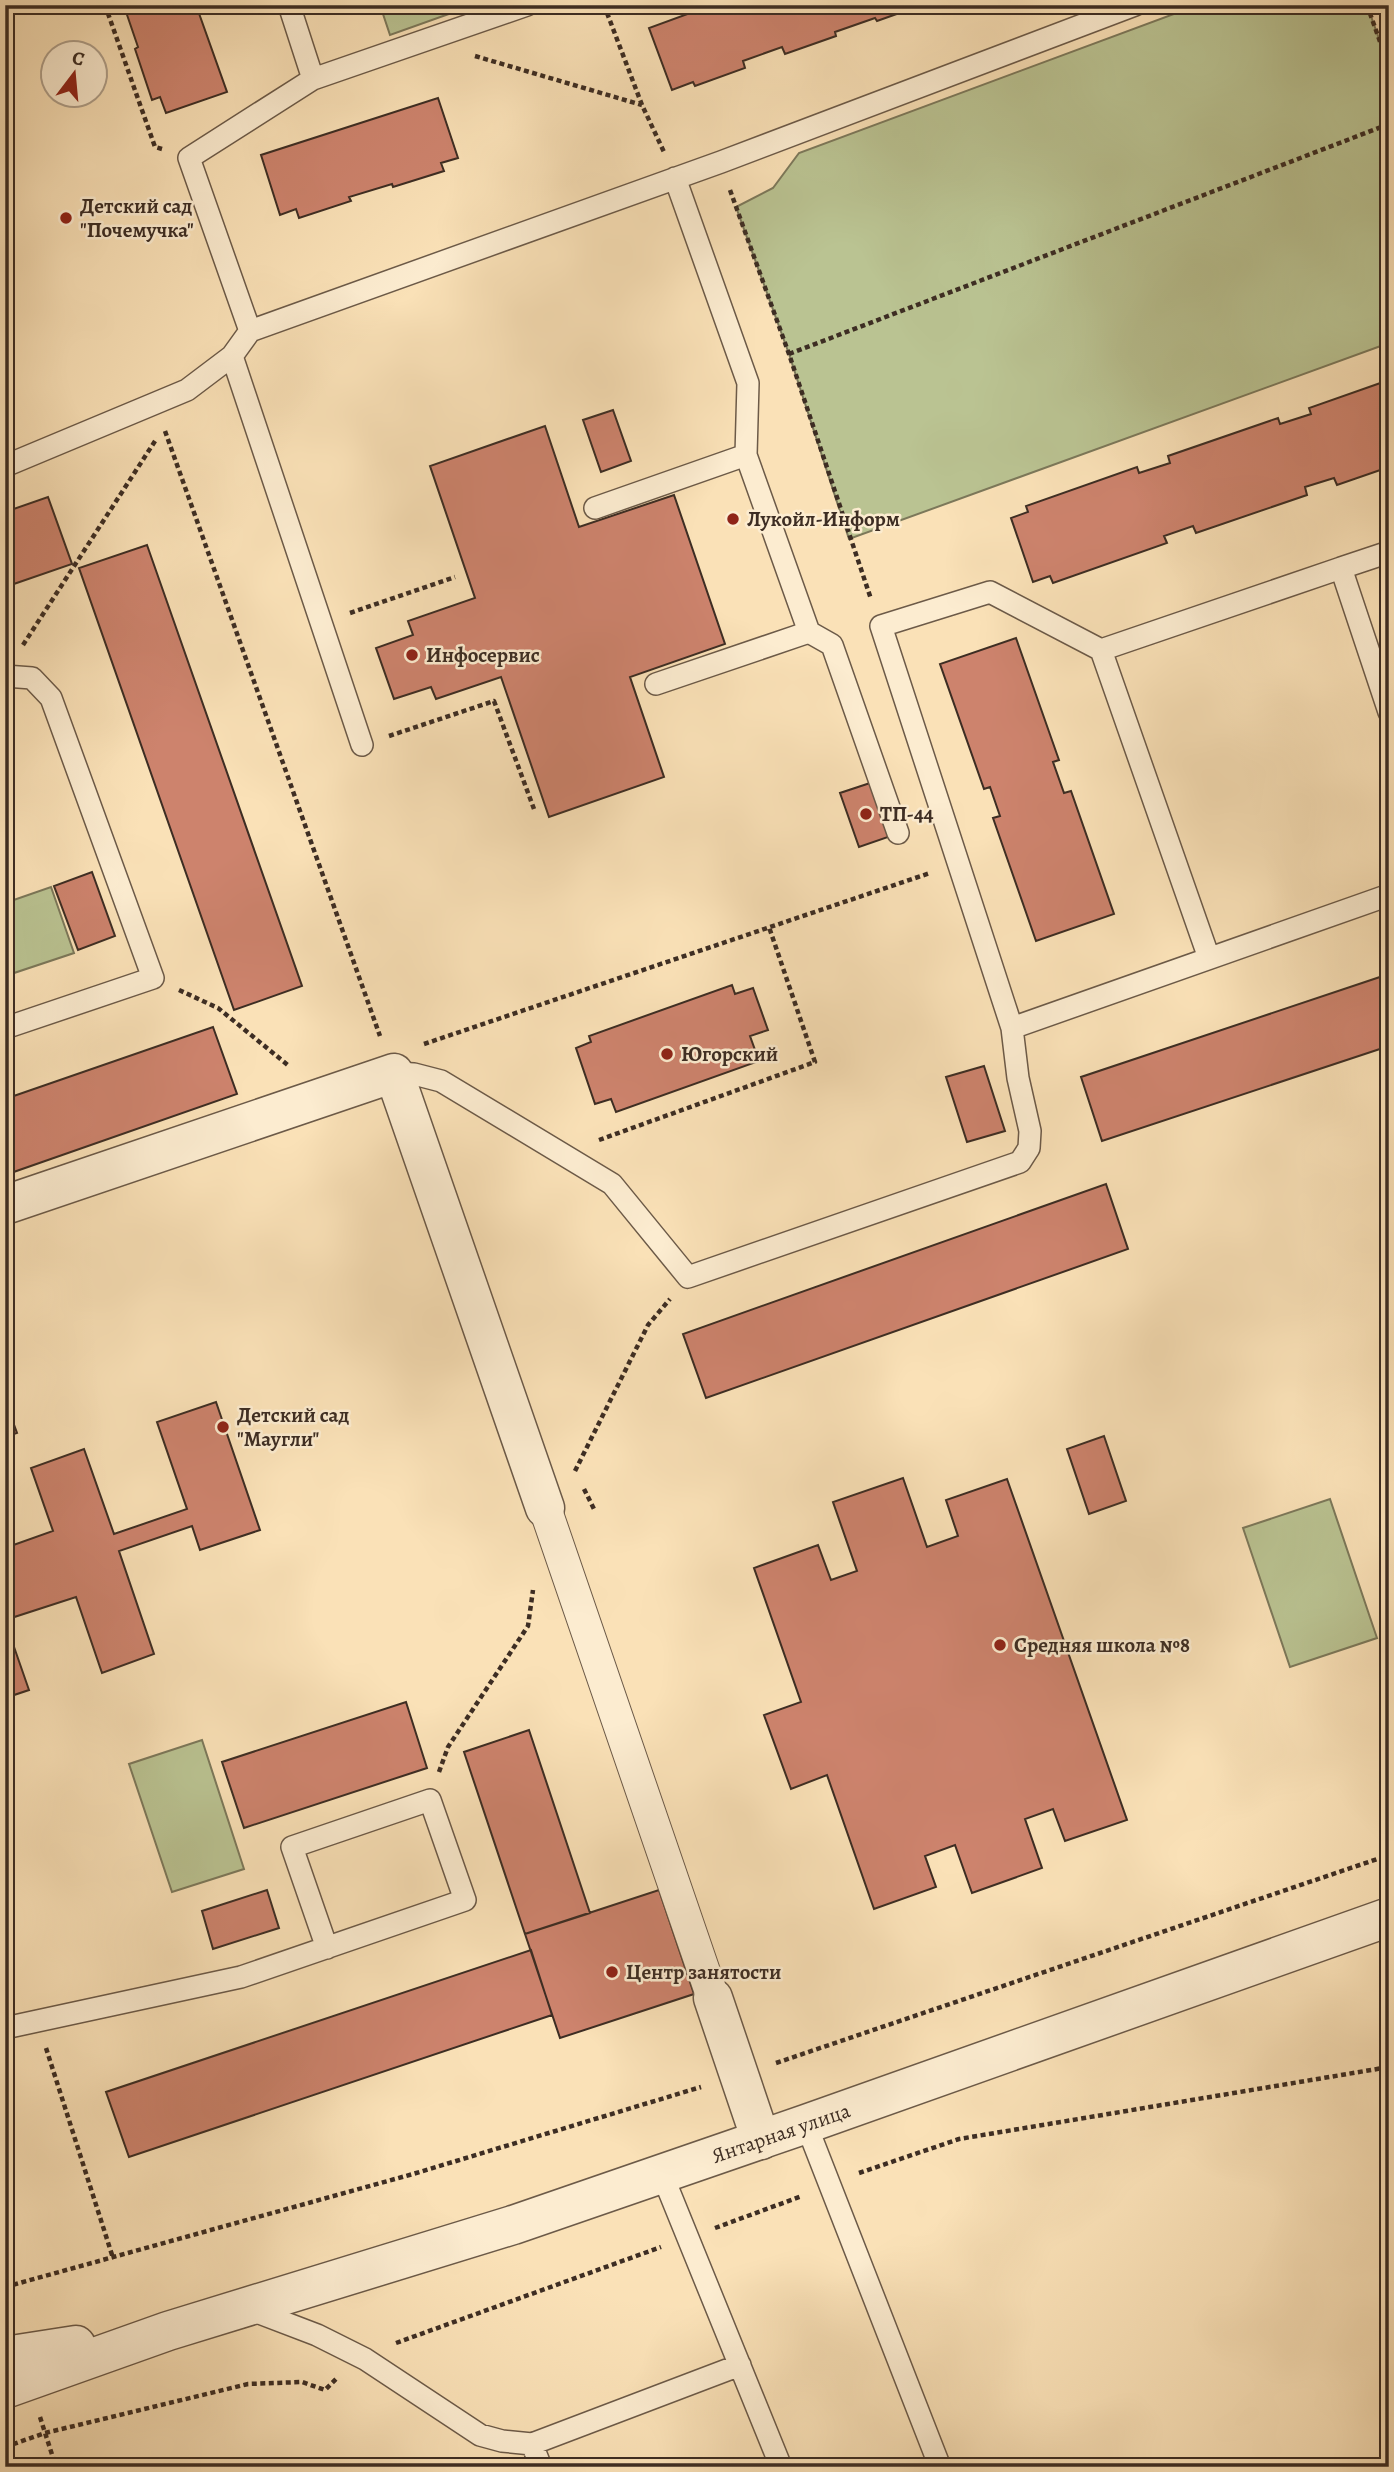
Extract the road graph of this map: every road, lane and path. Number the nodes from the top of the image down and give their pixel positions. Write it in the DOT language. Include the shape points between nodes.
graph roads {
  1 [pos="106,5"];
  2 [pos="289,5"];
  3 [pos="527,5"];
  4 [pos="604,5"];
  5 [pos="1135,5"];
  6 [pos="1367,5"];
  7 [pos="423,41"];
  8 [pos="1389,67"];
  9 [pos="313,79"];
  10 [pos="642,105"];
  11 [pos="1389,124"];
  12 [pos="189,158"];
  13 [pos="676,178"];
  14 [pos="736,207"];
  15 [pos="250,331"];
  16 [pos="789,354"];
  17 [pos="232,356"];
  18 [pos="746,456"];
  19 [pos="5,466"];
  20 [pos="594,508"];
  21 [pos="1389,552"];
  22 [pos="1341,568"];
  23 [pos="455,577"];
  24 [pos="322,623"];
  25 [pos="881,626"];
  26 [pos="809,632"];
  27 [pos="21,649"];
  28 [pos="1101,650"];
  29 [pos="5,676"];
  30 [pos="656,684"];
  31 [pos="1389,712"];
  32 [pos="362,745"];
  33 [pos="534,809"];
  34 [pos="898,833"];
  35 [pos="959,864"];
  36 [pos="1389,895"];
  37 [pos="769,927"];
  38 [pos="1209,958"];
  39 [pos="153,978"];
  40 [pos="5,1028"];
  41 [pos="1012,1028"];
  42 [pos="391,1065"];
  43 [pos="298,1074"];
  44 [pos="562,1154"];
  45 [pos="5,1205"];
  46 [pos="688,1277"];
  47 [pos="545,1508"];
  48 [pos="595,1511"];
  49 [pos="534,1587"];
  50 [pos="430,1800"];
  51 [pos="1389,1917"];
  52 [pos="327,1948"];
  53 [pos="713,1998"];
  54 [pos="37,2021"];
  55 [pos="5,2028"];
  56 [pos="806,2124"];
  57 [pos="761,2140"];
  58 [pos="662,2174"];
  59 [pos="113,2258"];
  60 [pos="243,2307"];
  61 [pos="168,2330"];
  62 [pos="5,2357"];
  63 [pos="740,2365"];
  64 [pos="5,2389"];
  65 [pos="325,2390"];
  66 [pos="45,2432"];
  67 [pos="532,2444"];
  68 [pos="5,2446"];
  69 [pos="56,2467"];
  70 [pos="541,2467"];
  71 [pos="781,2467"];
  72 [pos="940,2467"];
  1 -- 12 [label="path" via="155,146"];
  2 -- 9 [label="lane"];
  3 -- 7 [label="lane"];
  4 -- 10 [label="path"];
  5 -- 13 [label="lane"];
  6 -- 8 [label="path"];
  7 -- 9 [label="lane"];
  7 -- 10 [label="path"];
  9 -- 12 [label="lane"];
  10 -- 13 [label="path"];
  11 -- 16 [label="path"];
  12 -- 15 [label="lane"];
  13 -- 15 [label="lane"];
  13 -- 18 [label="lane" via="748,383"];
  14 -- 16 [label="path"];
  15 -- 17 [label="lane"];
  16 -- 25 [label="path"];
  17 -- 19 [label="lane" via="187,390"];
  17 -- 24 [label="lane"];
  18 -- 20 [label="lane"];
  18 -- 26 [label="lane"];
  21 -- 22 [label="lane"];
  22 -- 28 [label="lane"];
  22 -- 31 [label="lane"];
  23 -- 24 [label="path"];
  24 -- 32 [label="lane"];
  25 -- 28 [label="lane" via="990,592"];
  25 -- 35 [label="lane"];
  26 -- 30 [label="lane"];
  26 -- 34 [label="lane" via="832,645"];
  27 -- 42 [label="path" via="163,427"];
  28 -- 38 [label="lane"];
  29 -- 39 [label="lane" via="33,678 51,698"];
  32 -- 33 [label="path" via="494,701"];
  35 -- 37 [label="path"];
  35 -- 41 [label="lane"];
  36 -- 38 [label="lane"];
  37 -- 42 [label="path"];
  37 -- 44 [label="path" via="815,1062"];
  38 -- 41 [label="lane"];
  39 -- 40 [label="lane"];
  39 -- 43 [label="path" via="218,1008"];
  41 -- 46 [label="lane" via="1030,1131 1020,1163"];
  42 -- 44 [label="lane" via="441,1081"];
  42 -- 45 [label="street"];
  42 -- 47 [label="street"];
  44 -- 46 [label="lane" via="612,1184"];
  46 -- 48 [label="path" via="648,1325 575,1471"];
  47 -- 53 [label="street"];
  49 -- 50 [label="path" via="528,1626 448,1747"];
  50 -- 52 [label="lane" via="465,1900"];
  50 -- 52 [label="lane" via="292,1847"];
  51 -- 56 [label="street, Янтарная улица"];
  52 -- 54 [label="lane" via="241,1977"];
  53 -- 57 [label="street"];
  54 -- 55 [label="lane"];
  54 -- 59 [label="path"];
  56 -- 57 [label="street, Янтарная улица"];
  56 -- 72 [label="lane"];
  57 -- 58 [label="street, Янтарная улица"];
  58 -- 60 [label="street, Янтарная улица" via="513,2225"];
  58 -- 63 [label="lane"];
  60 -- 61 [label="street, Янтарная улица"];
  60 -- 67 [label="lane" via="365,2359 480,2435"];
  61 -- 62 [label="street"];
  61 -- 64 [label="street"];
  63 -- 67 [label="lane"];
  63 -- 71 [label="lane"];
  65 -- 66 [label="path" via="302,2382 248,2384"];
  66 -- 68 [label="path"];
  66 -- 69 [label="path"];
  67 -- 70 [label="lane"];
}
